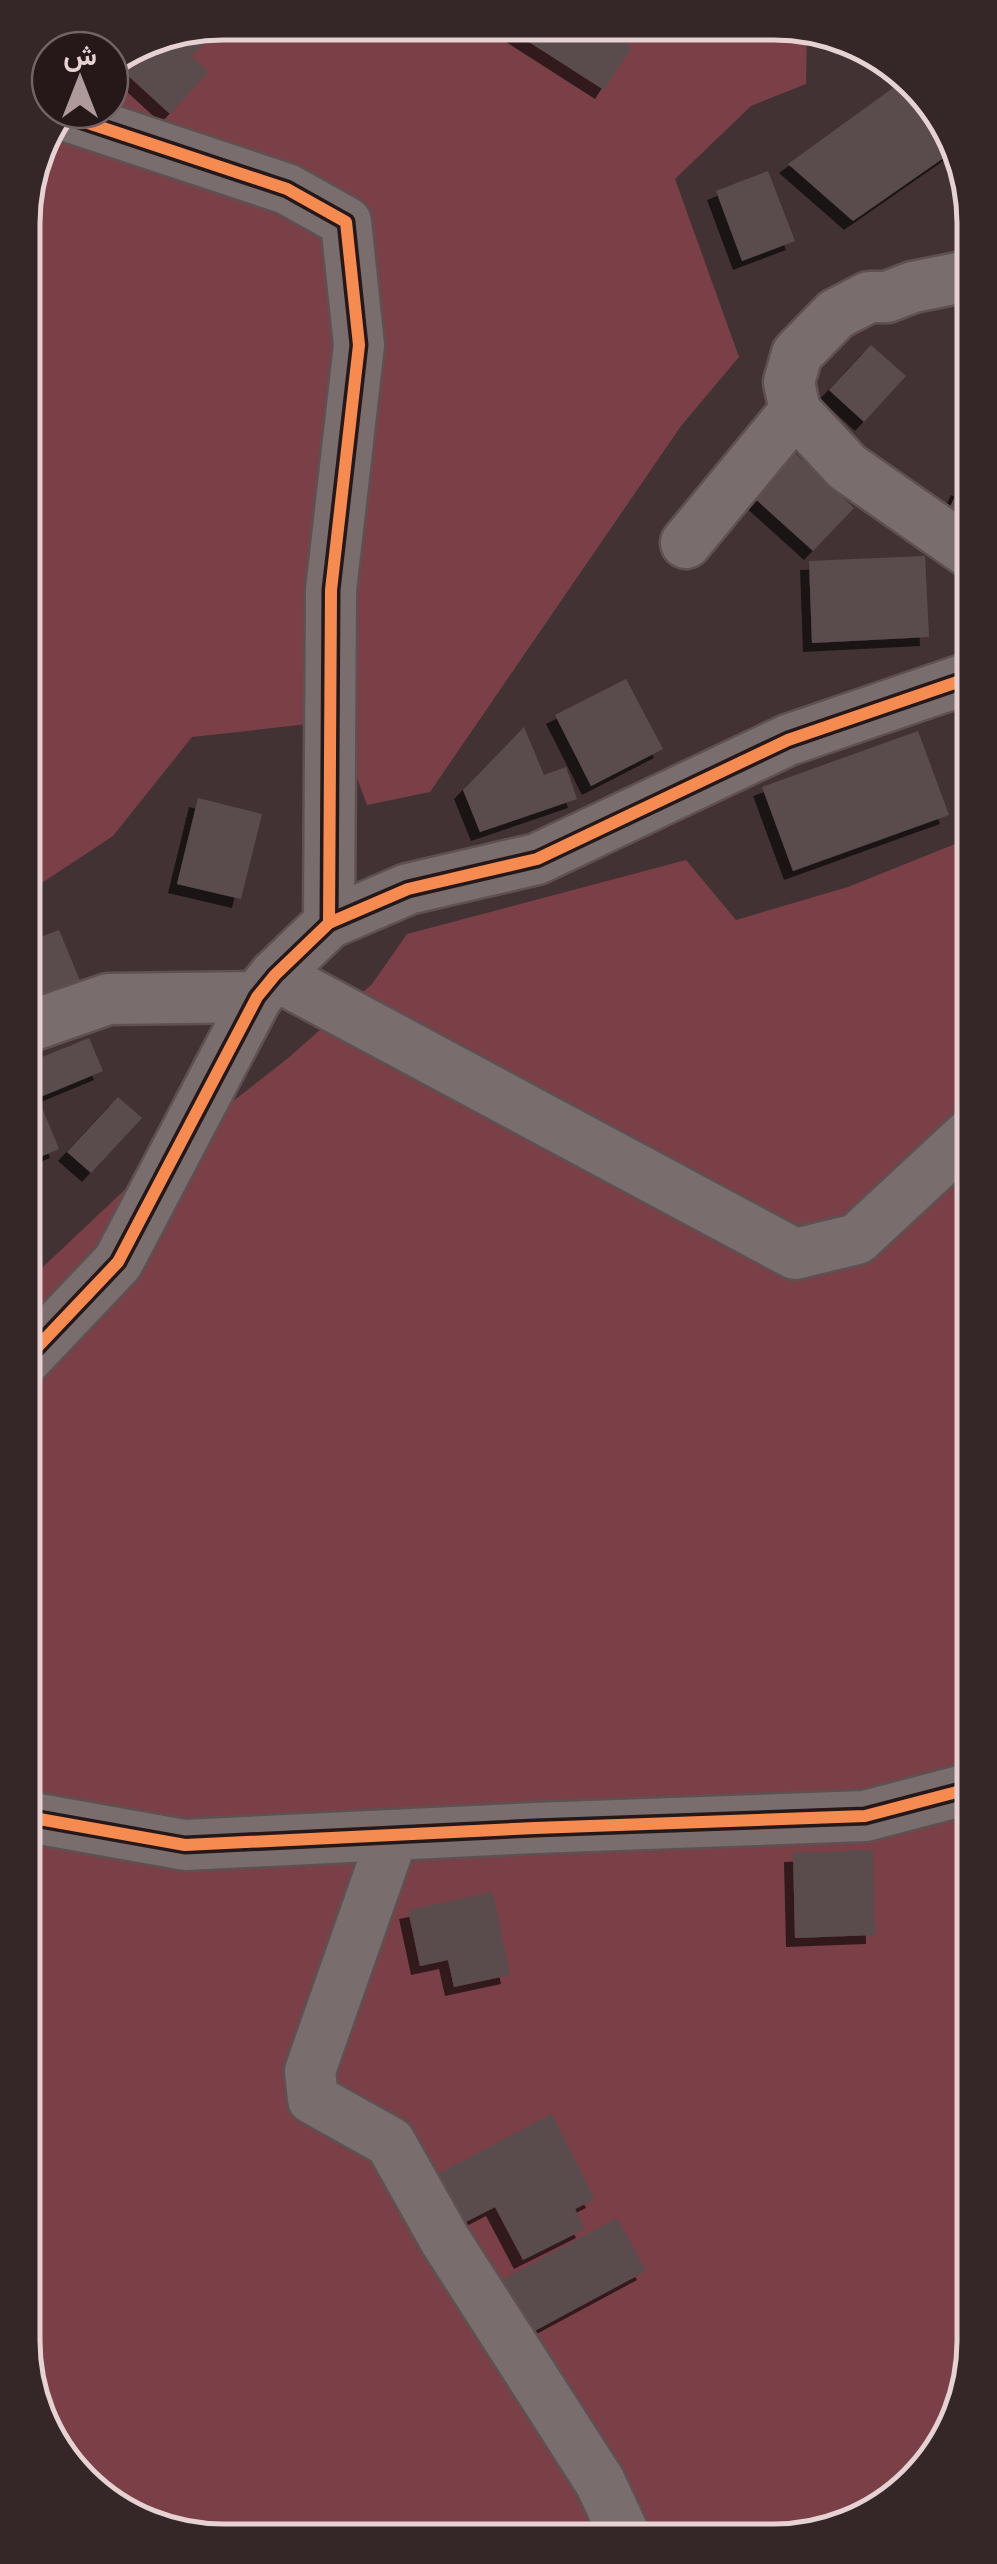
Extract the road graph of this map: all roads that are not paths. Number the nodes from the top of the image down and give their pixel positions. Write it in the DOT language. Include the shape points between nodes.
graph roads {
  1 [pos="107,130"];
  2 [pos="957,278"];
  3 [pos="795,411"];
  4 [pos="686,543"];
  5 [pos="957,544"];
  6 [pos="957,682"];
  7 [pos="329,923"];
  8 [pos="266,986"];
  9 [pos="40,1023"];
  10 [pos="957,1146"];
  11 [pos="40,1344"];
  12 [pos="957,1792"];
  13 [pos="40,1820"];
  14 [pos="393,1835"];
  15 [pos="619,2524"];
  1 -- 7 [label="street" via="287,189 346,222 359,345 331,590"];
  2 -- 3 [label="street" via="869,297 836,314 798,354 789,382"];
  3 -- 4 [label="street"];
  3 -- 5 [label="street" via="847,467"];
  6 -- 7 [label="street" via="788,740 537,859 408,888"];
  7 -- 8 [label="street"];
  8 -- 9 [label="street" via="108,999"];
  8 -- 10 [label="street" via="795,1254 857,1239"];
  8 -- 11 [label="street" via="118,1262"];
  12 -- 14 [label="street" via="865,1816"];
  13 -- 14 [label="street" via="186,1845"];
  14 -- 15 [label="street" via="310,2071 313,2100 390,2142"];
}
